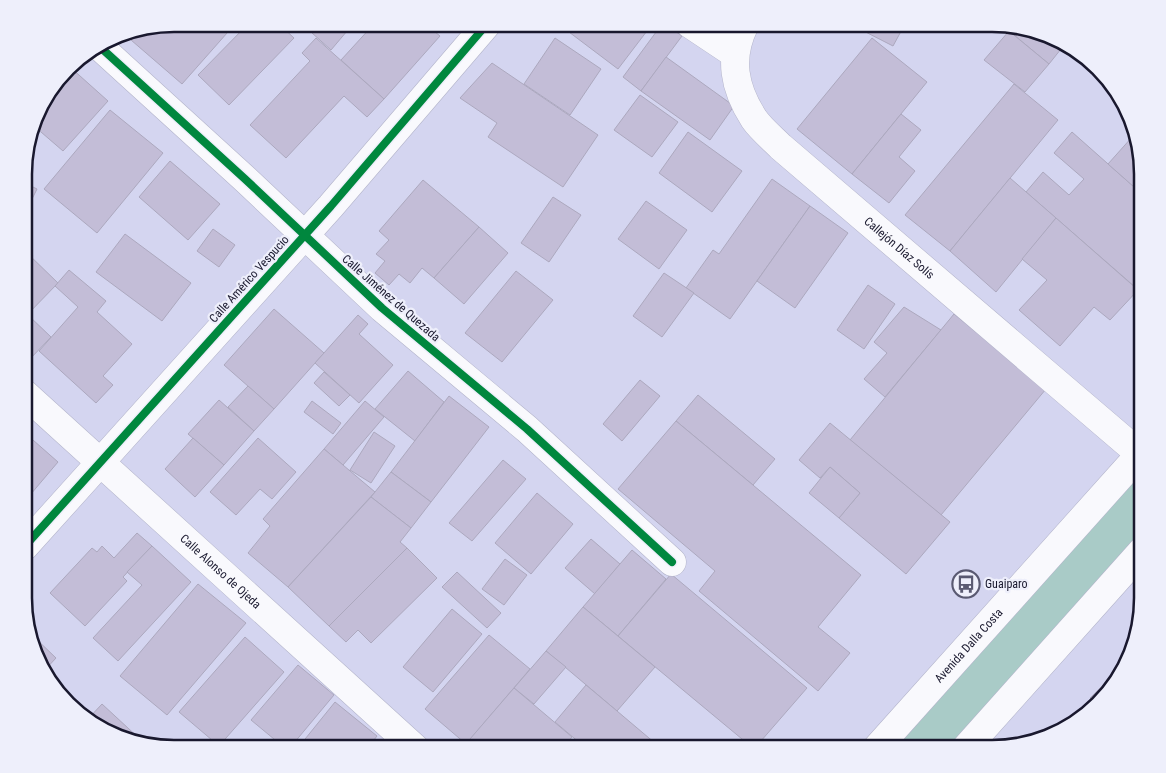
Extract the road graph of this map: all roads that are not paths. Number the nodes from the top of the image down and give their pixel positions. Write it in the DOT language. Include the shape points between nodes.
graph roads {
  1 [pos="479,33"];
  2 [pos="704,33"];
  3 [pos="740,33"];
  4 [pos="104,51"];
  5 [pos="735,54"];
  6 [pos="304,235"];
  7 [pos="32,400"];
  8 [pos="1133,446"];
  9 [pos="100,462"];
  10 [pos="1133,462"];
  11 [pos="32,538"];
  12 [pos="1133,561"];
  13 [pos="672,562"];
  14 [pos="406,740"];
  15 [pos="884,740"];
  16 [pos="973,740"];
  1 -- 6 [label="street, Calle Américo Vespucio"];
  2 -- 5 [label="street"];
  3 -- 5 [label="street, Callejón Díaz Solís"];
  4 -- 6 [label="street, Calle Jiménez de Quezada"];
  5 -- 8 [label="street, Callejón Díaz Solís" via="737,82 744,99 755,120 781,147"];
  6 -- 9 [label="street, Calle Américo Vespucio"];
  6 -- 13 [label="street, Calle Jiménez de Quezada" via="382,308 527,429"];
  7 -- 9 [label="street, Calle Alonso de Ojeda"];
  9 -- 11 [label="street, Calle Américo Vespucio"];
  9 -- 14 [label="street, Calle Alonso de Ojeda"];
  10 -- 15 [label="street, Avenida Dalla Costa"];
  12 -- 16 [label="street"];
}
